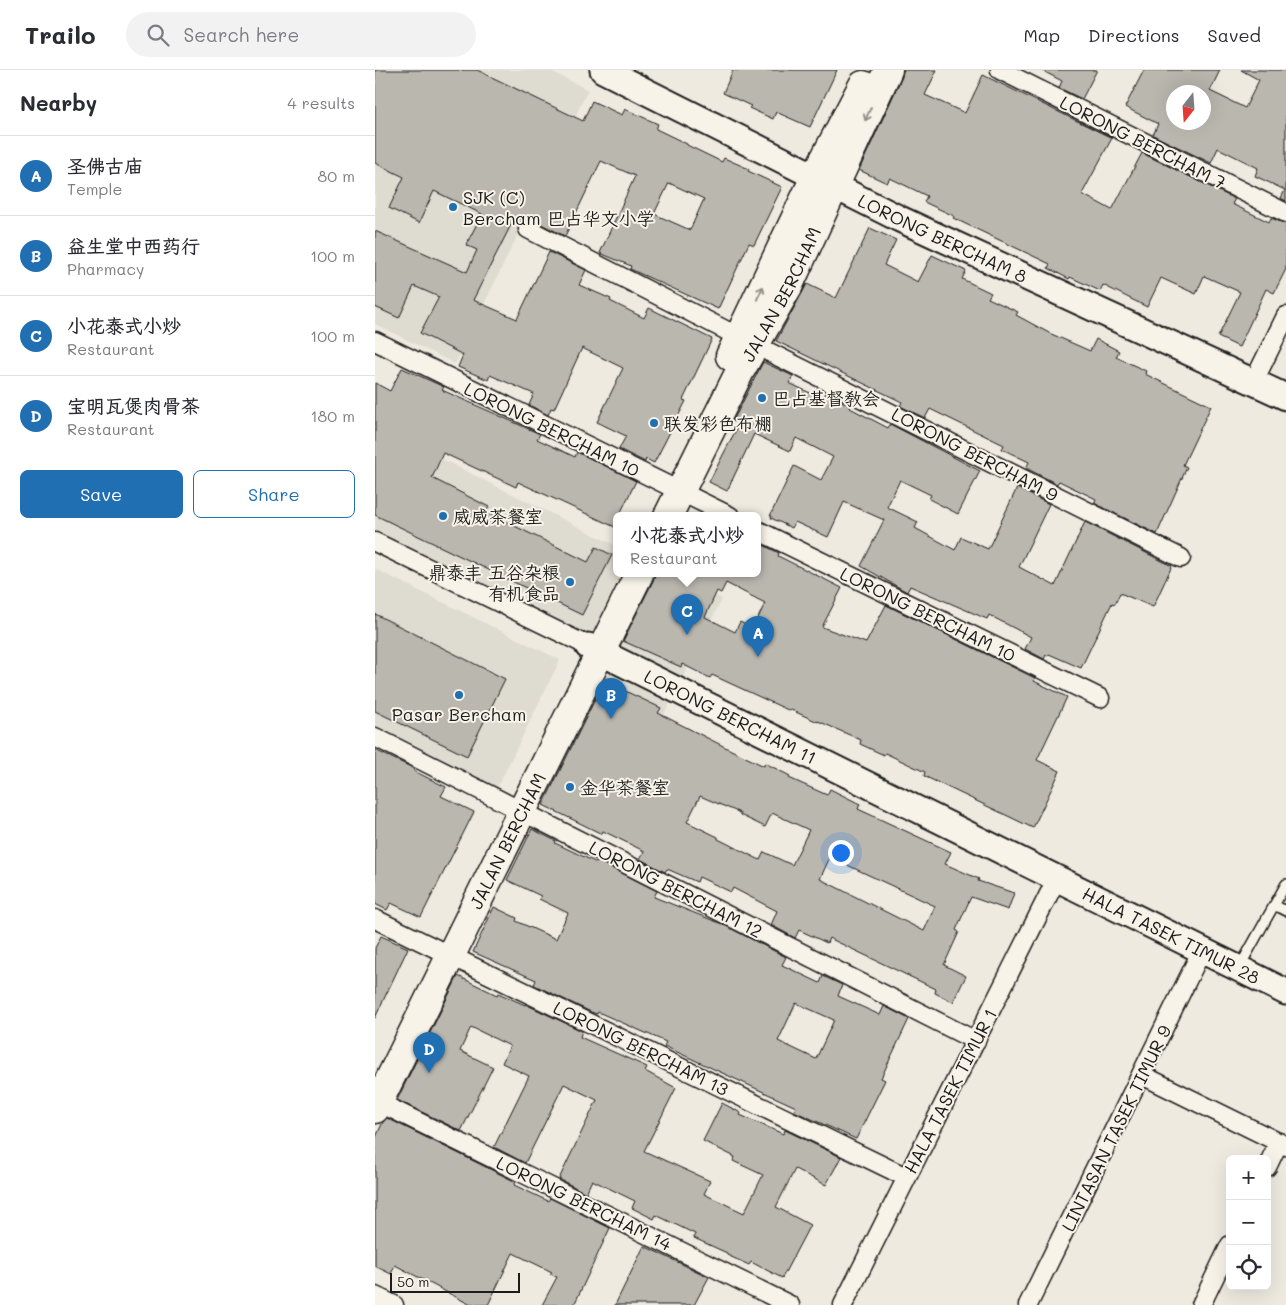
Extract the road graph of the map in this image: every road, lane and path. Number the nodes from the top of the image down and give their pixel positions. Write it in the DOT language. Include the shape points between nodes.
graph roads {
  1 [pos="603,70"];
  2 [pos="870,70"];
  3 [pos="888,70"];
  4 [pos="1000,70"];
  5 [pos="826,180"];
  6 [pos="1286,213"];
  7 [pos="528,229"];
  8 [pos="1286,316"];
  9 [pos="375,341"];
  10 [pos="747,341"];
  11 [pos="1254,381"];
  12 [pos="1286,397"];
  13 [pos="675,490"];
  14 [pos="658,512"];
  15 [pos="669,512"];
  16 [pos="721,512"];
  17 [pos="761,532"];
  18 [pos="375,542"];
  19 [pos="1181,558"];
  20 [pos="624,577"];
  21 [pos="637,577"];
  22 [pos="594,649"];
  23 [pos="1099,698"];
  24 [pos="375,737"];
  25 [pos="515,807"];
  26 [pos="1057,878"];
  27 [pos="1286,884"];
  28 [pos="1273,905"];
  29 [pos="1286,911"];
  30 [pos="375,920"];
  31 [pos="1202,950"];
  32 [pos="444,953"];
  33 [pos="1239,968"];
  34 [pos="1286,992"];
  35 [pos="976,1041"];
  36 [pos="1142,1075"];
  37 [pos="376,1098"];
  38 [pos="1283,1144"];
  39 [pos="1271,1161"];
  40 [pos="906,1177"];
  41 [pos="1226,1253"];
  42 [pos="375,1296"];
  43 [pos="394,1305"];
  44 [pos="790,1305"];
  45 [pos="843,1305"];
  46 [pos="1029,1305"];
  47 [pos="1201,1305"];
  1 -- 5 [label="street, LORONG BERCHAM 8"];
  2 -- 5 [label="main road, JALAN BERCHAM"];
  3 -- 5 [label="main road, JALAN BERCHAM, one-way"];
  4 -- 6 [label="street, LORONG BERCHAM 7"];
  5 -- 10 [label="main road, JALAN BERCHAM"];
  5 -- 11 [label="street, LORONG BERCHAM 8" via="900,219"];
  7 -- 10 [label="street, LORONG BERCHAM 9"];
  8 -- 11 [label="street"];
  9 -- 13 [label="street, LORONG BERCHAM 10"];
  10 -- 13 [label="main road, JALAN BERCHAM"];
  10 -- 19 [label="street, LORONG BERCHAM 9"];
  11 -- 12 [label="street, LORONG BERCHAM 8"];
  13 -- 14 [label="main road, JALAN BERCHAM"];
  13 -- 15 [label="main road, JALAN BERCHAM"];
  13 -- 16 [label="street, LORONG BERCHAM 10"];
  17 -- 23 [label="street, LORONG BERCHAM 10"];
  18 -- 22 [label="street, LORONG BERCHAM 11"];
  20 -- 22 [label="main road, JALAN BERCHAM"];
  21 -- 22 [label="main road, JALAN BERCHAM"];
  22 -- 25 [label="main road, JALAN BERCHAM"];
  22 -- 26 [label="street, LORONG BERCHAM 11"];
  24 -- 25 [label="street, LORONG BERCHAM 12"];
  25 -- 32 [label="main road, JALAN BERCHAM"];
  25 -- 35 [label="street, LORONG BERCHAM 12"];
  26 -- 31 [label="street, HALA TASEK TIMUR 28"];
  26 -- 35 [label="street, HALA TASEK TIMUR 1"];
  27 -- 28 [label="lane"];
  28 -- 29 [label="lane"];
  28 -- 33 [label="lane"];
  30 -- 32 [label="street, LORONG BERCHAM 13"];
  31 -- 33 [label="street, HALA TASEK TIMUR 28"];
  31 -- 36 [label="street, LINTASAN TASEK TIMUR 9"];
  32 -- 37 [label="main road, JALAN BERCHAM"];
  32 -- 40 [label="street, LORONG BERCHAM 13"];
  33 -- 34 [label="street, HALA TASEK TIMUR 28"];
  35 -- 40 [label="street, HALA TASEK TIMUR 1"];
  36 -- 38 [label="street"];
  36 -- 46 [label="street, LINTASAN TASEK TIMUR 9"];
  37 -- 44 [label="street, LORONG BERCHAM 14"];
  38 -- 39 [label="street"];
  40 -- 45 [label="street, HALA TASEK TIMUR 1"];
  41 -- 47 [label="street"];
  42 -- 43 [label="street"];
}
